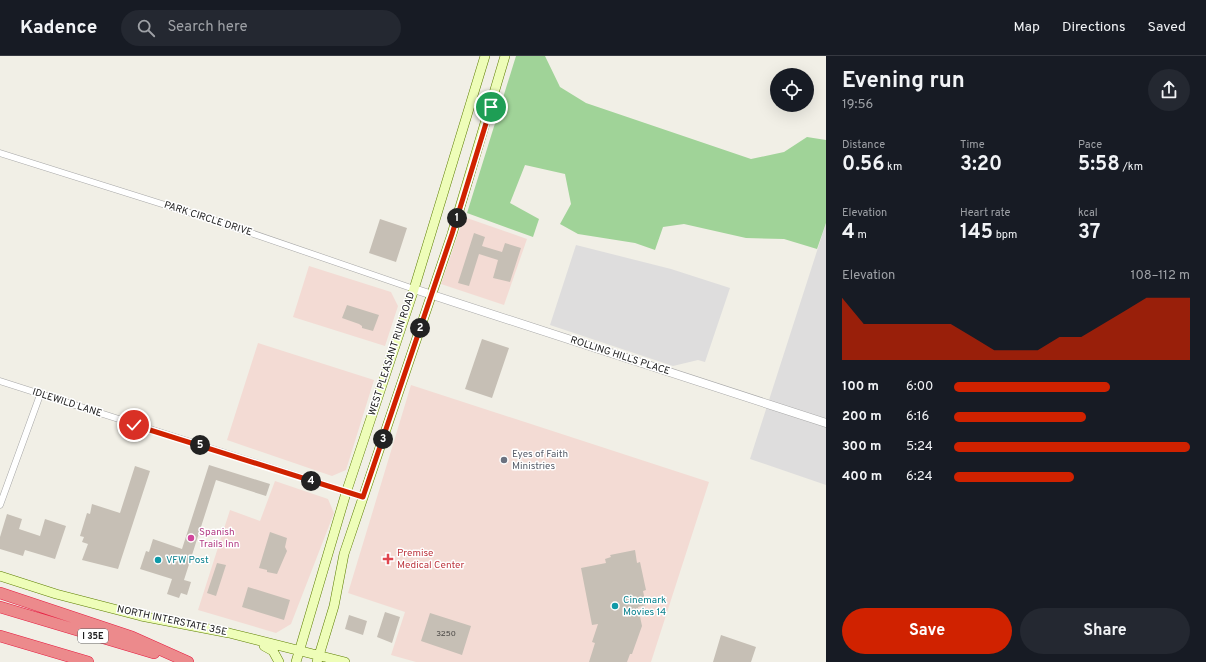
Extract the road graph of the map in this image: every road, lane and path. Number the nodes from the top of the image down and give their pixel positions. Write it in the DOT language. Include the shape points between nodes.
graph roads {
  1 [pos="485,56"];
  2 [pos="505,56"];
  3 [pos="0,153"];
  4 [pos="414,289"];
  5 [pos="432,295"];
  6 [pos="0,381"];
  7 [pos="40,395"];
  8 [pos="826,423"];
  9 [pos="346,493"];
  10 [pos="363,497"];
  11 [pos="0,505"];
  12 [pos="0,576"];
  13 [pos="0,593"];
  14 [pos="0,607"];
  15 [pos="0,636"];
  16 [pos="242,637"];
  17 [pos="300,652"];
  18 [pos="318,659"];
  19 [pos="278,660"];
  20 [pos="88,662"];
  21 [pos="188,662"];
  22 [pos="296,662"];
  23 [pos="345,662"];
  1 -- 4 [label="main road, WEST PLEASANT RUN ROAD"];
  2 -- 5 [label="main road, WEST PLEASANT RUN ROAD"];
  3 -- 4 [label="street, PARK CIRCLE DRIVE" via="216,221"];
  4 -- 5 [label="street, ROLLING HILLS PLACE"];
  4 -- 9 [label="main road, WEST PLEASANT RUN ROAD"];
  5 -- 8 [label="street, ROLLING HILLS PLACE"];
  5 -- 10 [label="main road, WEST PLEASANT RUN ROAD"];
  6 -- 7 [label="street, IDLEWILD LANE"];
  7 -- 9 [label="street, IDLEWILD LANE"];
  7 -- 11 [label="street"];
  9 -- 10 [label="street, IDLEWILD LANE"];
  9 -- 17 [label="main road, WEST PLEASANT RUN ROAD"];
  10 -- 18 [label="main road, WEST PLEASANT RUN ROAD" via="344,554 334,606"];
  12 -- 16 [label="main road, NORTH INTERSTATE 35E" via="56,594 141,616"];
  13 -- 21 [label="highway" via="132,638"];
  14 -- 21 [label="highway, I 35E" via="121,645"];
  15 -- 20 [label="highway"];
  16 -- 17 [label="main road, NORTH INTERSTATE 35E"];
  16 -- 19 [label="main road" via="273,651"];
  17 -- 18 [label="main road, NORTH INTERSTATE 35E"];
  17 -- 22 [label="main road, WEST PLEASANT RUN ROAD"];
  18 -- 23 [label="main road, NORTH INTERSTATE 35E"];
}
